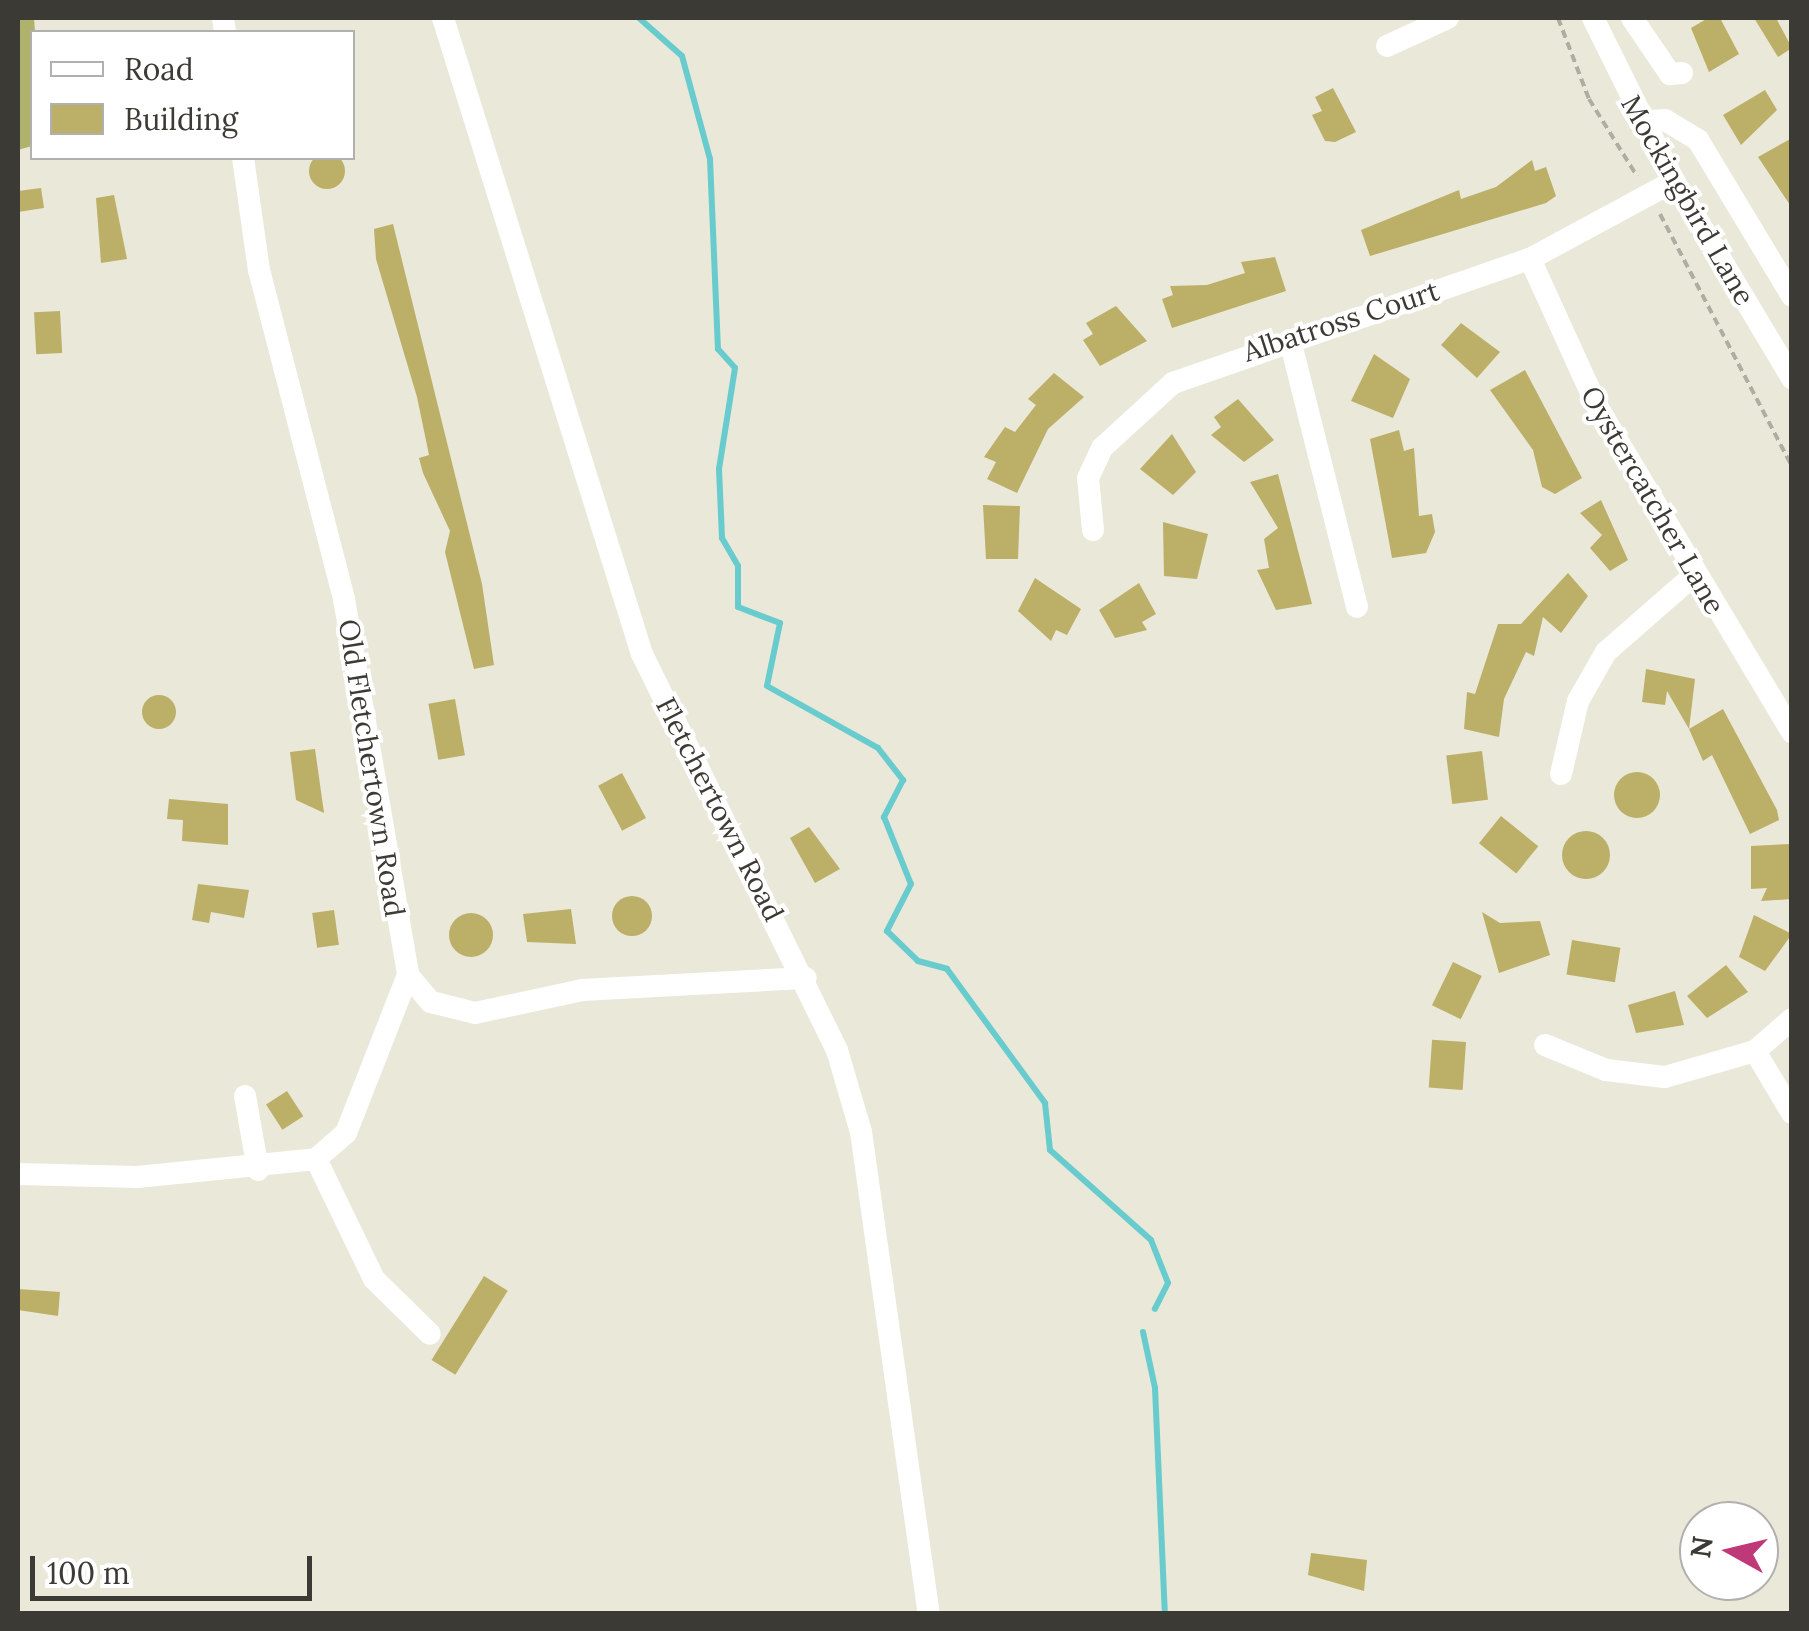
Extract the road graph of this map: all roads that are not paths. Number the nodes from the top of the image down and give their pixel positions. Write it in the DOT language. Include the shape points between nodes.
graph roads {
  1 [pos="443,18"];
  2 [pos="1448,18"];
  3 [pos="1593,18"];
  4 [pos="1632,18"];
  5 [pos="1387,46"];
  6 [pos="1682,73"];
  7 [pos="1642,121"];
  8 [pos="243,160"];
  9 [pos="1674,182"];
  10 [pos="1530,259"];
  11 [pos="1792,296"];
  12 [pos="1290,340"];
  13 [pos="1792,378"];
  14 [pos="1093,530"];
  15 [pos="1694,576"];
  16 [pos="1358,607"];
  17 [pos="1792,732"];
  18 [pos="1560,774"];
  19 [pos="408,975"];
  20 [pos="806,978"];
  21 [pos="1792,1020"];
  22 [pos="1546,1044"];
  23 [pos="1755,1052"];
  24 [pos="245,1096"];
  25 [pos="1792,1113"];
  26 [pos="316,1159"];
  27 [pos="258,1170"];
  28 [pos="18,1174"];
  29 [pos="430,1334"];
  30 [pos="929,1614"];
  1 -- 20 [label="street, Fletchertown Road" via="642,654"];
  2 -- 5 [label="street"];
  3 -- 7 [label="street, Mockingbird Lane"];
  4 -- 6 [label="street" via="1670,74"];
  7 -- 9 [label="street, Mockingbird Lane"];
  7 -- 11 [label="street" via="1665,120 1698,140"];
  8 -- 19 [label="street, Old Fletchertown Road" via="259,270 344,599"];
  9 -- 10 [label="street, Albatross Court"];
  9 -- 13 [label="street, Mockingbird Lane"];
  10 -- 12 [label="street, Albatross Court"];
  10 -- 15 [label="street, Oystercatcher Lane" via="1562,341"];
  12 -- 14 [label="street, Albatross Court" via="1173,382 1123,420 1088,478"];
  12 -- 16 [label="street"];
  15 -- 17 [label="street, Oystercatcher Lane"];
  15 -- 18 [label="street" via="1606,652 1578,701"];
  19 -- 20 [label="street" via="431,1002 475,1013 582,990"];
  19 -- 26 [label="street" via="346,1133"];
  20 -- 30 [label="street, Fletchertown Road" via="861,1132"];
  21 -- 23 [label="street"];
  22 -- 23 [label="street" via="1640,1076 1694,1073"];
  23 -- 25 [label="street"];
  24 -- 27 [label="street"];
  26 -- 27 [label="street"];
  26 -- 29 [label="street" via="374,1280"];
  27 -- 28 [label="street"];
}
